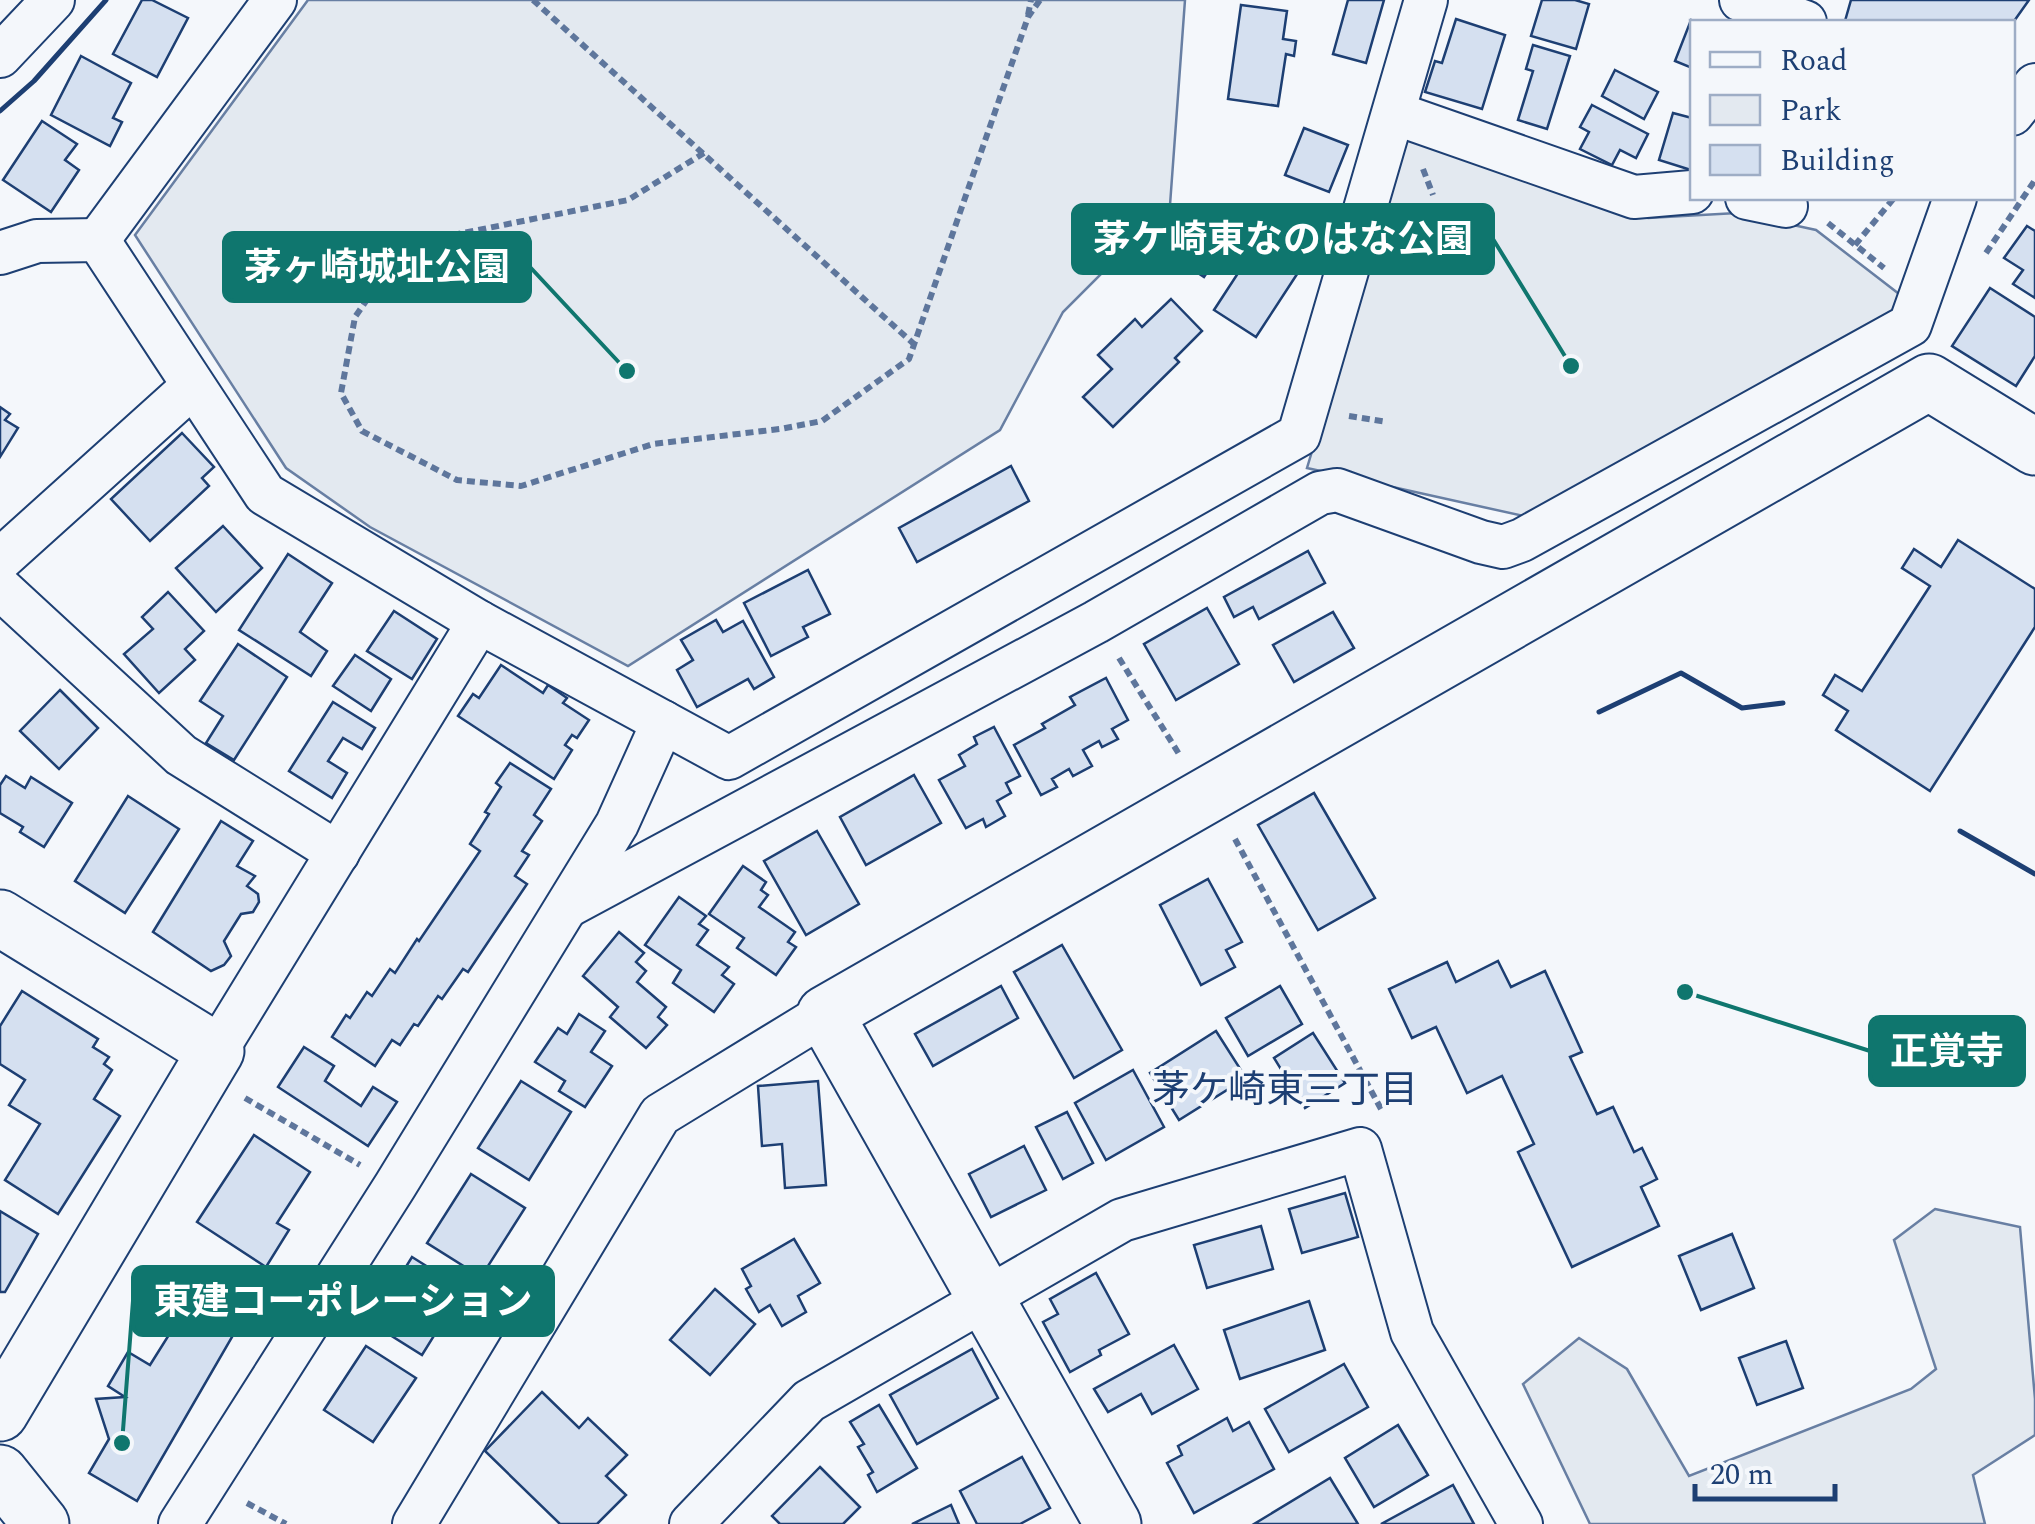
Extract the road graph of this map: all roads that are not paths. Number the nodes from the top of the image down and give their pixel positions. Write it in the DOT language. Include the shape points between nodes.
graph roads {
  1 [pos="53,0"];
  2 [pos="275,0"];
  3 [pos="1426,0"];
  4 [pos="1741,0"];
  5 [pos="1800,20"];
  6 [pos="0,56"];
  7 [pos="2035,85"];
  8 [pos="2015,110"];
  9 [pos="1394,113"];
  10 [pos="1690,192"];
  11 [pos="1954,200"];
  12 [pos="98,240"];
  13 [pos="0,253"];
  14 [pos="193,386"];
  15 [pos="2035,447"];
  16 [pos="0,560"];
  17 [pos="0,588"];
  18 [pos="479,622"];
  19 [pos="663,722"];
  20 [pos="338,854"];
  21 [pos="568,906"];
  22 [pos="0,918"];
  23 [pos="824,1014"];
  24 [pos="216,1051"];
  25 [pos="987,1298"];
  26 [pos="0,1412"];
  27 [pos="0,1473"];
  28 [pos="41,1524"];
  29 [pos="180,1524"];
  30 [pos="414,1524"];
  31 [pos="691,1524"];
  32 [pos="1113,1524"];
  33 [pos="1521,1524"];
  1 -- 6 [label="street"];
  2 -- 12 [label="street"];
  3 -- 9 [label="street"];
  4 -- 5 [label="street"];
  7 -- 8 [label="street"];
  9 -- 10 [label="street" via="1634,197"];
  9 -- 19 [label="street" via="1300,435 729,758"];
  11 -- 21 [label="street" via="1910,325 1522,540 1503,547 1337,490 1320,493 1096,622"];
  12 -- 13 [label="street" via="37,240"];
  12 -- 14 [label="street"];
  14 -- 16 [label="street"];
  14 -- 18 [label="street" via="265,494"];
  15 -- 23 [label="street" via="1929,382"];
  17 -- 20 [label="street" via="181,755"];
  18 -- 19 [label="street"];
  18 -- 20 [label="street"];
  19 -- 21 [label="street" via="618,824"];
  20 -- 24 [label="street"];
  21 -- 29 [label="street"];
  22 -- 24 [label="street"];
  23 -- 25 [label="street"];
  23 -- 30 [label="street" via="660,1115"];
  24 -- 26 [label="street"];
  25 -- 31 [label="street" via="810,1402"];
  25 -- 32 [label="street"];
  25 -- 33 [label="street" via="1122,1220 1360,1149 1412,1332"];
  27 -- 28 [label="street"];
}
